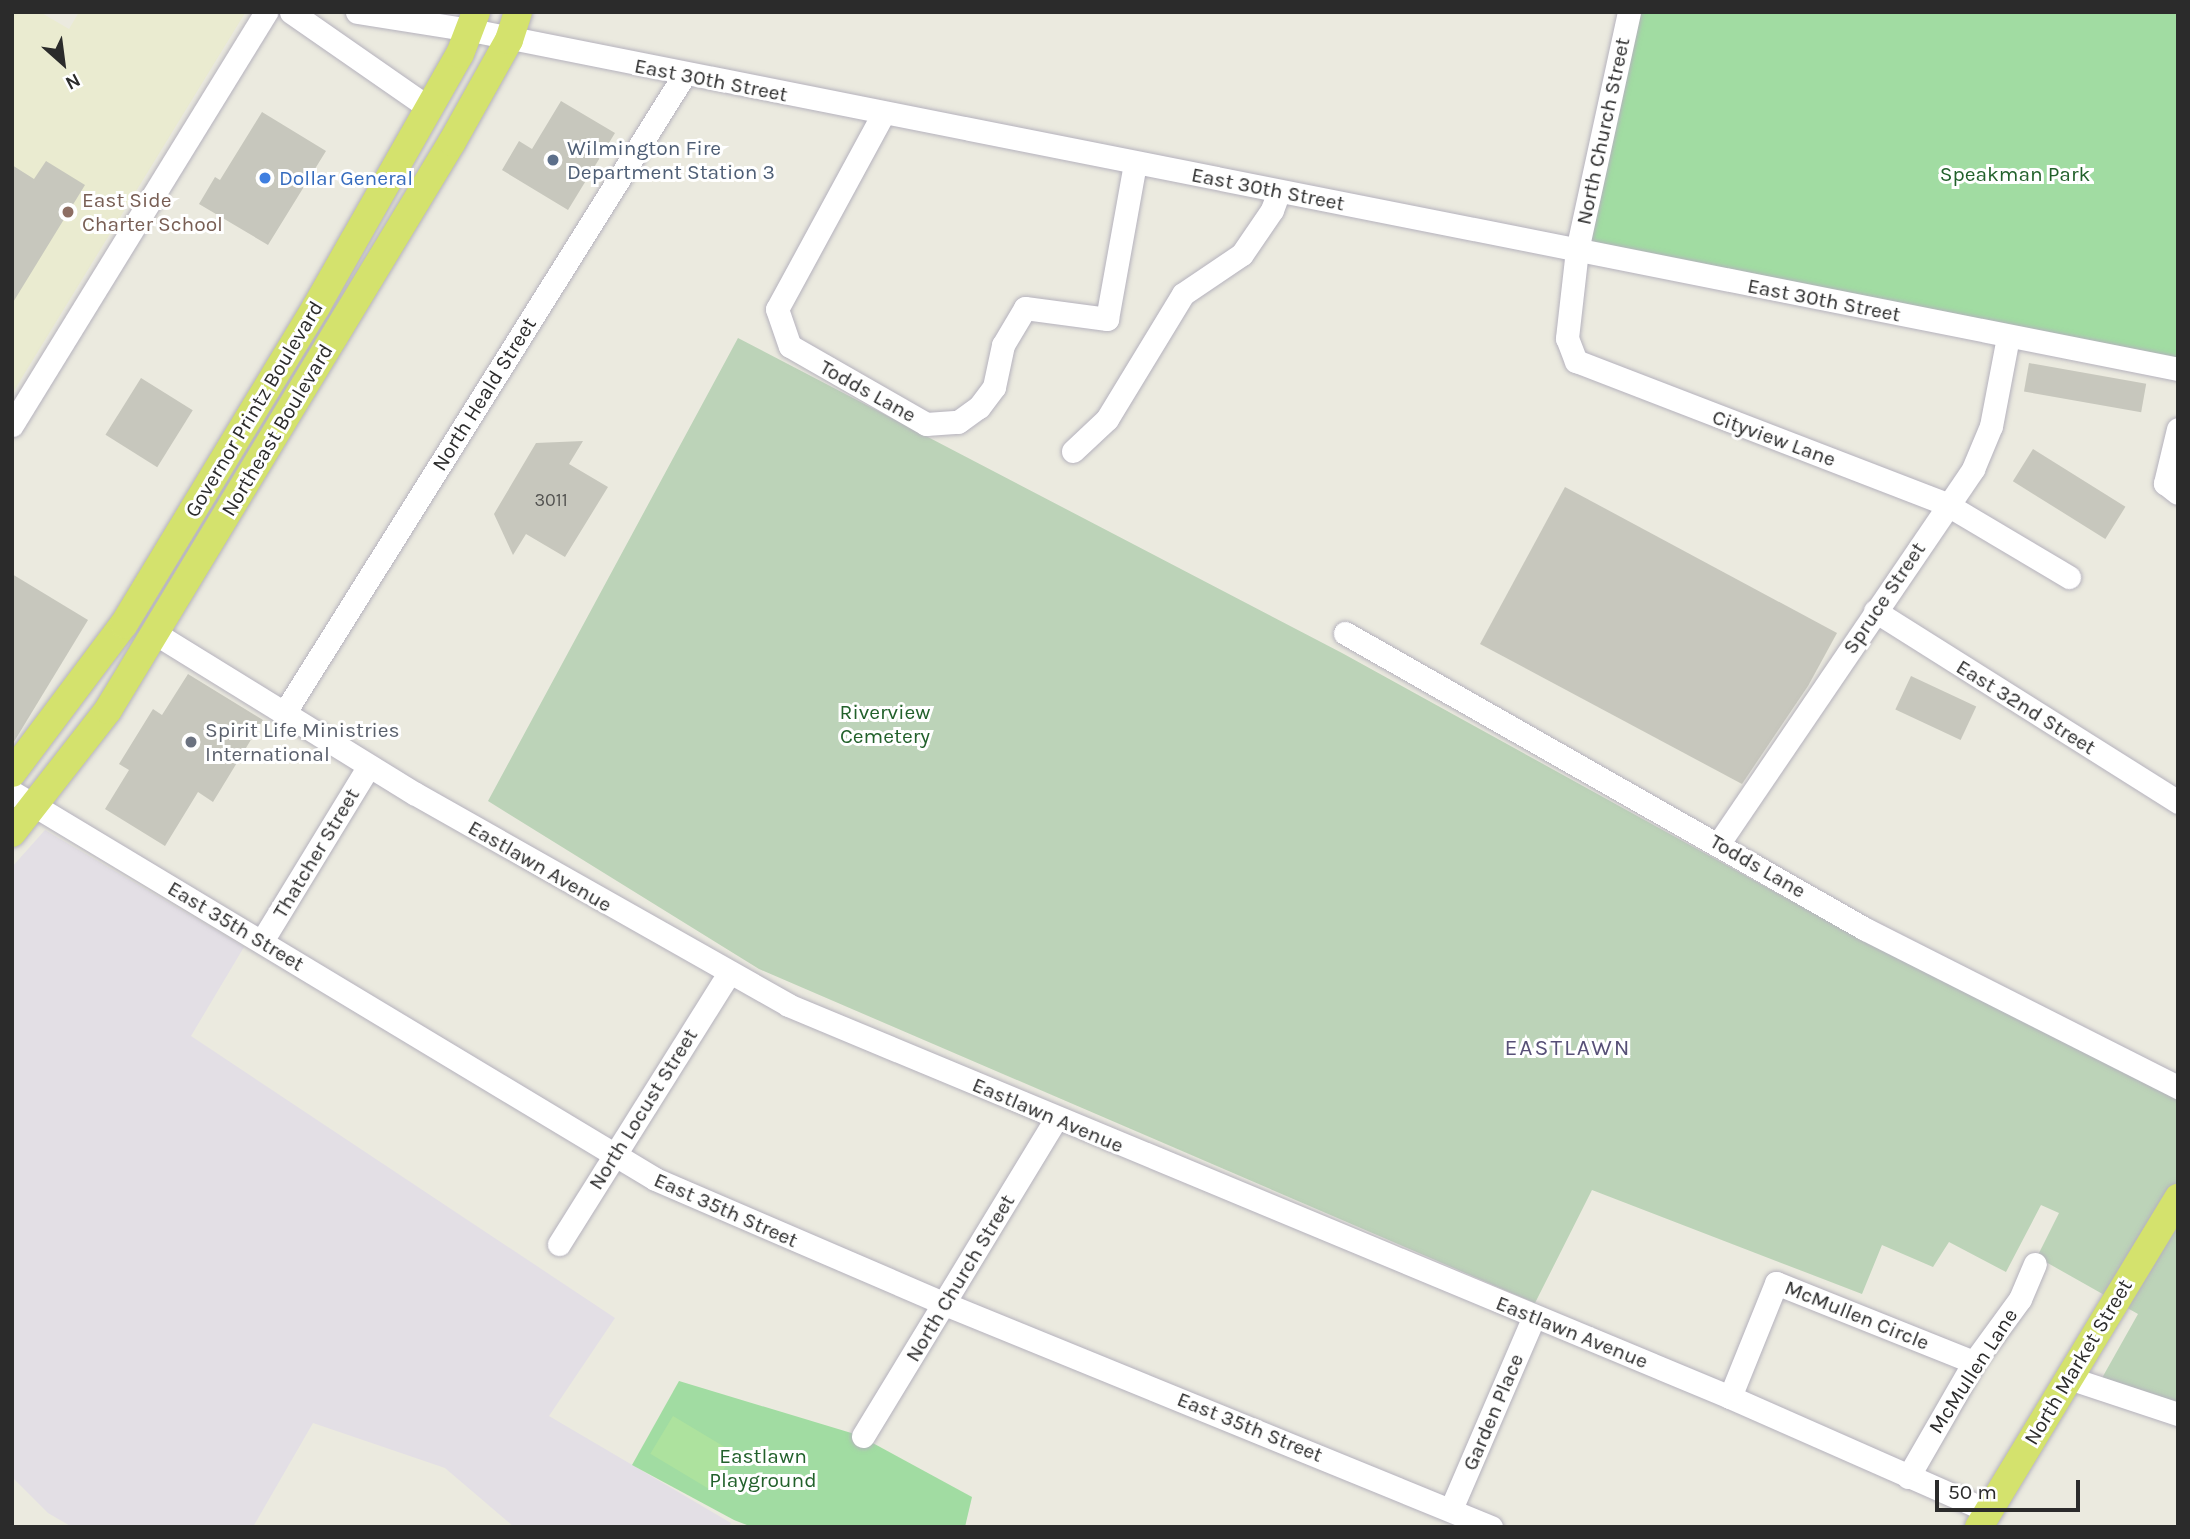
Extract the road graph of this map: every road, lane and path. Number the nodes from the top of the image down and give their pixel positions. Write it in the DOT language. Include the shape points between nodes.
graph roads {
  1 [pos="266,12"];
  2 [pos="291,12"];
  3 [pos="357,12"];
  4 [pos="518,12"];
  5 [pos="1629,12"];
  6 [pos="474,21"];
  7 [pos="509,40"];
  8 [pos="684,75"];
  9 [pos="429,108"];
  10 [pos="883,114"];
  11 [pos="1135,163"];
  12 [pos="1279,191"];
  13 [pos="1577,250"];
  14 [pos="2008,337"];
  15 [pos="2178,369"];
  16 [pos="12,425"];
  17 [pos="2178,429"];
  18 [pos="1073,451"];
  19 [pos="2177,492"];
  20 [pos="1946,504"];
  21 [pos="2068,577"];
  22 [pos="1875,611"];
  23 [pos="124,624"];
  24 [pos="153,632"];
  25 [pos="1345,633"];
  26 [pos="285,712"];
  27 [pos="369,766"];
  28 [pos="12,773"];
  29 [pos="23,799"];
  30 [pos="2178,802"];
  31 [pos="12,833"];
  32 [pos="1719,843"];
  33 [pos="262,941"];
  34 [pos="728,975"];
  35 [pos="2178,1087"];
  36 [pos="1056,1118"];
  37 [pos="615,1155"];
  38 [pos="2178,1198"];
  39 [pos="559,1244"];
  40 [pos="2035,1264"];
  41 [pos="945,1304"];
  42 [pos="1534,1316"];
  43 [pos="1974,1362"];
  44 [pos="2069,1378"];
  45 [pos="1730,1397"];
  46 [pos="2178,1414"];
  47 [pos="863,1436"];
  48 [pos="1908,1477"];
  49 [pos="1451,1509"];
  50 [pos="1983,1519"];
  51 [pos="1491,1527"];
  1 -- 16 [label="street"];
  2 -- 9 [label="street"];
  3 -- 6 [label="street, East 30th Street"];
  4 -- 7 [label="main road, Northeast Boulevard"];
  5 -- 13 [label="street, North Church Street"];
  6 -- 7 [label="street, East 30th Street"];
  6 -- 9 [label="main road, Governor Printz Boulevard"];
  7 -- 8 [label="street, East 30th Street"];
  7 -- 24 [label="main road, Northeast Boulevard" via="452,142"];
  8 -- 10 [label="street, East 30th Street"];
  8 -- 26 [label="street, North Heald Street"];
  9 -- 23 [label="main road, Governor Printz Boulevard" via="316,307"];
  10 -- 11 [label="street, East 30th Street"];
  10 -- 11 [label="street, Todds Lane" via="777,309 790,346 926,424 958,422 979,407 994,387 1003,345 1025,308 1107,319"];
  11 -- 12 [label="street, East 30th Street"];
  12 -- 13 [label="street, East 30th Street"];
  12 -- 18 [label="street" via="1272,210 1242,254 1183,294 1107,419"];
  13 -- 14 [label="street, East 30th Street"];
  13 -- 20 [label="street, Cityview Lane" via="1567,338 1576,362"];
  14 -- 15 [label="street, East 30th Street"];
  14 -- 20 [label="street, Spruce Street" via="1991,426 1973,469"];
  17 -- 19 [label="street" via="2165,483"];
  20 -- 21 [label="street, Cityview Lane"];
  20 -- 22 [label="street, Spruce Street"];
  22 -- 30 [label="street, East 32nd Street"];
  22 -- 32 [label="street, Spruce Street"];
  23 -- 28 [label="main road, Governor Printz Boulevard"];
  23 -- 29 [label="main road" via="100,686"];
  24 -- 26 [label="street, Eastlawn Avenue"];
  24 -- 29 [label="main road, Northeast Boulevard" via="108,710"];
  25 -- 32 [label="street, Todds Lane"];
  26 -- 27 [label="street, Eastlawn Avenue"];
  27 -- 33 [label="street, Thatcher Street"];
  27 -- 34 [label="street, Eastlawn Avenue"];
  29 -- 31 [label="main road, Northeast Boulevard"];
  29 -- 33 [label="street, East 35th Street"];
  32 -- 35 [label="street, Todds Lane" via="1865,929"];
  33 -- 37 [label="street, East 35th Street"];
  34 -- 36 [label="street, Eastlawn Avenue" via="788,1005"];
  34 -- 37 [label="street, North Locust Street"];
  36 -- 41 [label="street, North Church Street"];
  36 -- 42 [label="street, Eastlawn Avenue"];
  37 -- 39 [label="street, North Locust Street"];
  37 -- 41 [label="street, East 35th Street" via="683,1193"];
  38 -- 44 [label="main road, North Market Street"];
  40 -- 43 [label="street, McMullen Lane" via="2020,1298"];
  41 -- 47 [label="street, North Church Street"];
  41 -- 49 [label="street, East 35th Street"];
  42 -- 45 [label="street, Eastlawn Avenue"];
  42 -- 49 [label="street, Garden Place"];
  43 -- 45 [label="street, McMullen Circle" via="1776,1283"];
  43 -- 48 [label="street, McMullen Lane"];
  44 -- 46 [label="street"];
  44 -- 50 [label="main road, North Market Street"];
  45 -- 48 [label="street, Eastlawn Avenue"];
  48 -- 50 [label="street, Eastlawn Avenue"];
  49 -- 51 [label="street, East 35th Street"];
}
